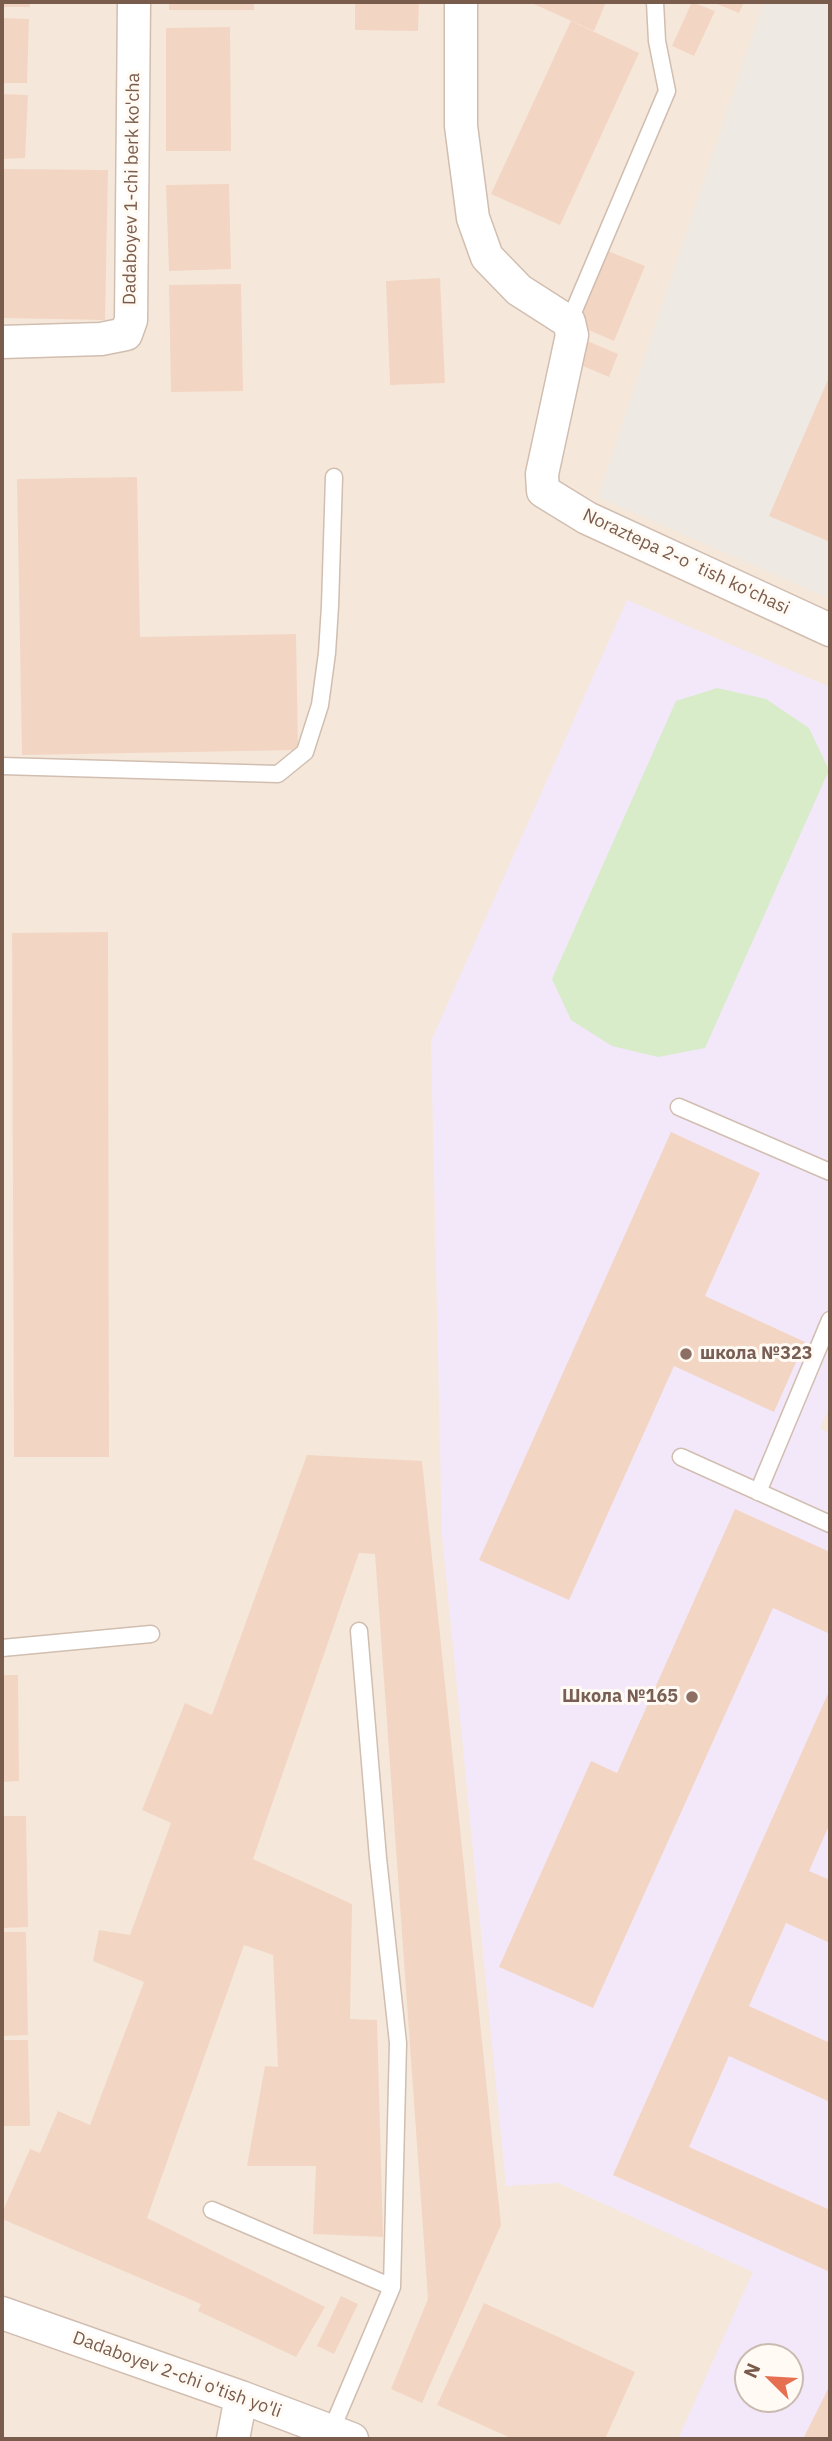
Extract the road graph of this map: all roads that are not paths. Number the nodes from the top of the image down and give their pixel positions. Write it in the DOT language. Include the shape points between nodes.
graph roads {
  1 [pos="134,2"];
  2 [pos="461,2"];
  3 [pos="655,2"];
  4 [pos="569,322"];
  5 [pos="2,342"];
  6 [pos="334,477"];
  7 [pos="830,630"];
  8 [pos="2,766"];
  9 [pos="679,1107"];
  10 [pos="830,1172"];
  11 [pos="830,1320"];
  12 [pos="681,1457"];
  13 [pos="758,1492"];
  14 [pos="830,1524"];
  15 [pos="359,1631"];
  16 [pos="151,1634"];
  17 [pos="2,1648"];
  18 [pos="212,2210"];
  19 [pos="392,2287"];
  20 [pos="2,2313"];
  21 [pos="241,2398"];
  22 [pos="341,2435"];
  23 [pos="233,2439"];
  1 -- 5 [label="street, Dadaboyev 1-chi berk ko'cha" via="131,320 127,334"];
  2 -- 4 [label="street" via="461,126 473,218 486,257 519,290"];
  3 -- 4 [label="lane" via="667,91"];
  4 -- 7 [label="street, Noraztepa 2-oʻtish ko'chasi" via="572,335 542,474 543,491 587,518"];
  6 -- 8 [label="lane" via="327,653 320,705 305,752 278,774"];
  9 -- 10 [label="lane"];
  11 -- 13 [label="lane"];
  12 -- 13 [label="lane"];
  13 -- 14 [label="lane"];
  15 -- 19 [label="lane" via="398,2043"];
  16 -- 17 [label="lane"];
  18 -- 19 [label="lane"];
  19 -- 22 [label="lane"];
  20 -- 21 [label="street, Dadaboyev 2-chi o'tish yo'li"];
  21 -- 22 [label="street, Dadaboyev 2-chi o'tish yo'li"];
  21 -- 23 [label="street"];
}
